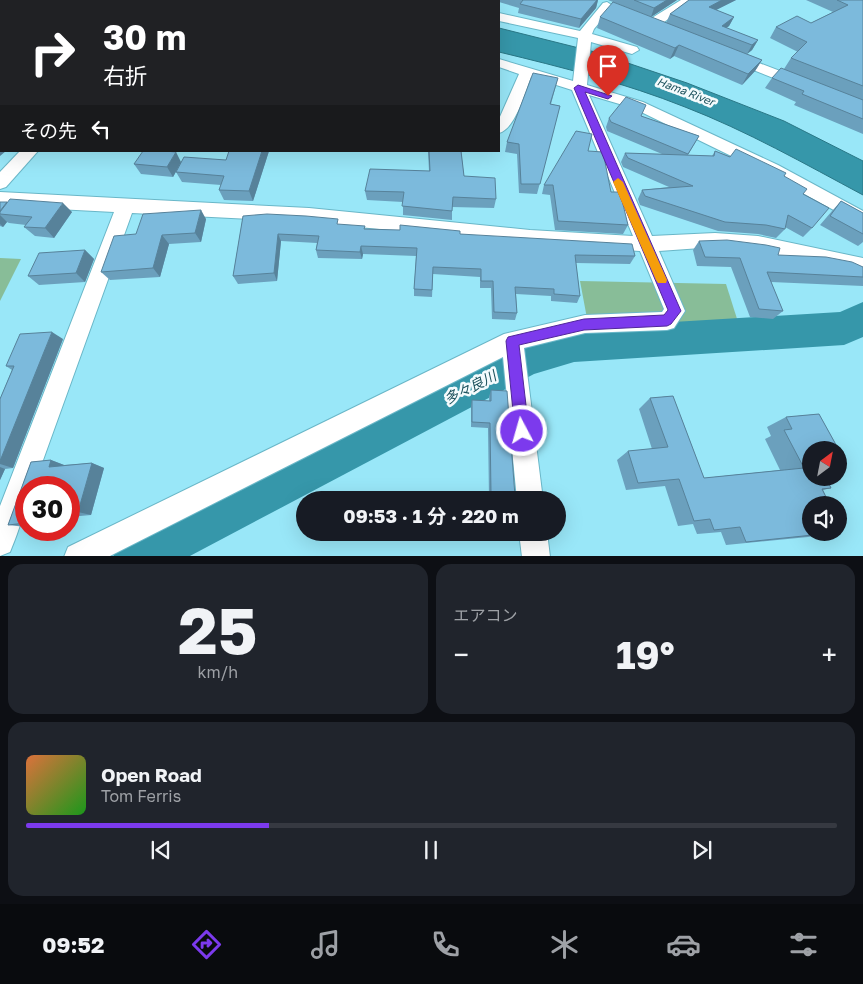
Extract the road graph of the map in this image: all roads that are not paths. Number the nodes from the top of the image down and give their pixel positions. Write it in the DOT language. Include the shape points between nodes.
graph roads {
  1 [pos="689,0"];
  2 [pos="607,5"];
  3 [pos="500,17"];
  4 [pos="670,32"];
  5 [pos="585,36"];
  6 [pos="632,50"];
  7 [pos="724,53"];
  8 [pos="500,63"];
  9 [pos="527,70"];
  10 [pos="578,88"];
  11 [pos="817,89"];
  12 [pos="500,127"];
  13 [pos="29,152"];
  14 [pos="0,183"];
  15 [pos="0,199"];
  16 [pos="125,206"];
  17 [pos="863,219"];
  18 [pos="647,244"];
  19 [pos="863,266"];
  20 [pos="512,341"];
  21 [pos="529,491"];
  22 [pos="534,541"];
  23 [pos="0,542"];
  24 [pos="78,556"];
  25 [pos="536,556"];
  1 -- 4 [label="street" via="648,23"];
  2 -- 5 [label="street"];
  3 -- 5 [label="street"];
  5 -- 6 [label="street"];
  5 -- 10 [label="street"];
  7 -- 11 [label="street"];
  8 -- 9 [label="street"];
  9 -- 10 [label="street"];
  9 -- 12 [label="street"];
  10 -- 17 [label="street" via="638,105 772,169"];
  10 -- 18 [label="street"];
  13 -- 14 [label="street"];
  15 -- 16 [label="street"];
  16 -- 18 [label="street" via="309,215 530,237"];
  16 -- 23 [label="street"];
  18 -- 19 [label="street" via="715,240 758,244"];
  18 -- 20 [label="street" via="675,311 667,320 584,324"];
  20 -- 21 [label="street"];
  20 -- 24 [label="street"];
  22 -- 25 [label="street"];
}
